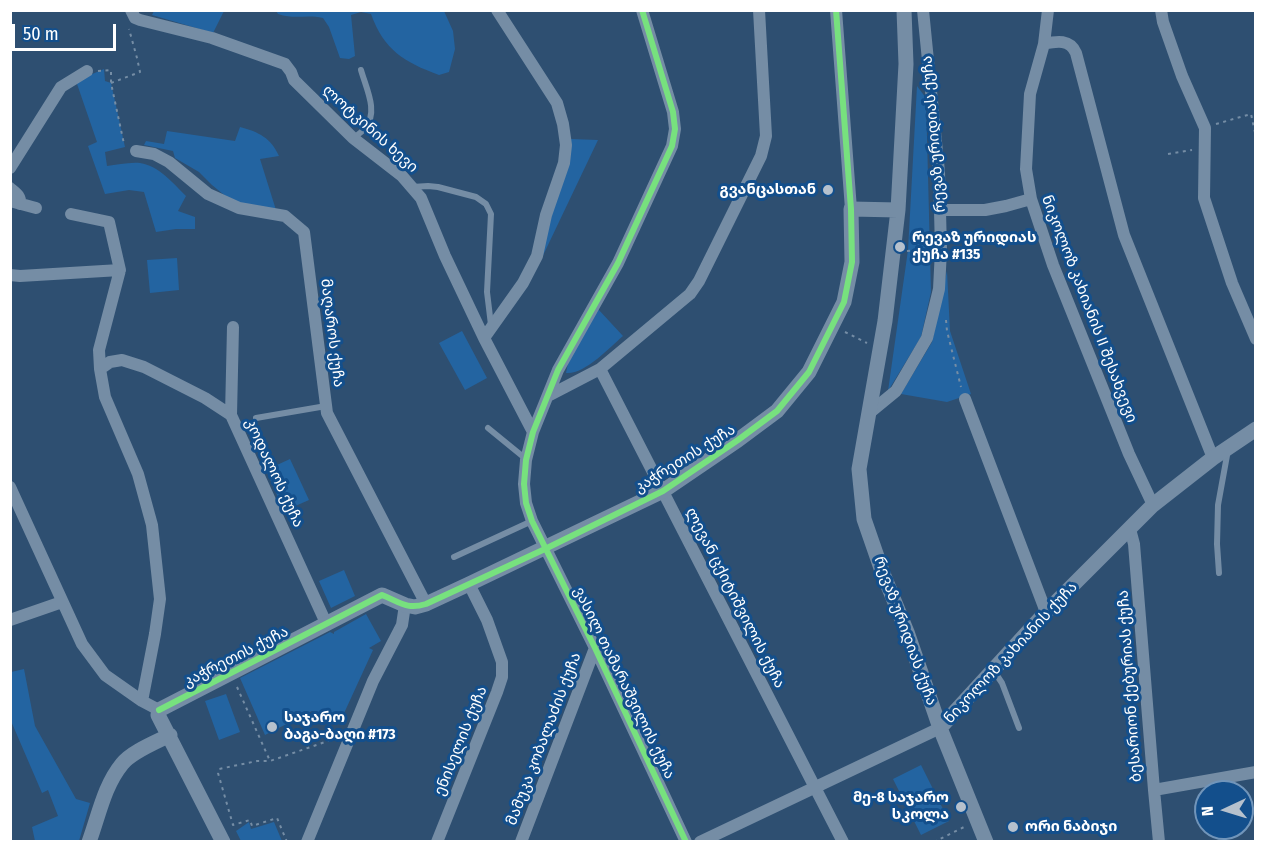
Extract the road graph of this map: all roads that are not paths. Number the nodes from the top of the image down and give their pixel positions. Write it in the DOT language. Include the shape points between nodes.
graph roads {
  1 [pos="131,10"];
  2 [pos="497,10"];
  3 [pos="642,10"];
  4 [pos="759,10"];
  5 [pos="836,10"];
  6 [pos="904,10"];
  7 [pos="923,10"];
  8 [pos="1048,10"];
  9 [pos="1161,10"];
  10 [pos="1044,44"];
  11 [pos="361,70"];
  12 [pos="87,71"];
  13 [pos="353,138"];
  14 [pos="136,151"];
  15 [pos="10,168"];
  16 [pos="412,187"];
  17 [pos="10,188"];
  18 [pos="1030,199"];
  19 [pos="15,202"];
  20 [pos="36,208"];
  21 [pos="851,209"];
  22 [pos="898,210"];
  23 [pos="941,210"];
  24 [pos="71,214"];
  25 [pos="120,270"];
  26 [pos="10,275"];
  27 [pos="233,327"];
  28 [pos="492,327"];
  29 [pos="484,338"];
  30 [pos="1256,339"];
  31 [pos="100,369"];
  32 [pos="600,369"];
  33 [pos="548,396"];
  34 [pos="965,399"];
  35 [pos="326,406"];
  36 [pos="868,414"];
  37 [pos="231,415"];
  38 [pos="256,418"];
  39 [pos="488,428"];
  40 [pos="1256,429"];
  41 [pos="533,432"];
  42 [pos="1229,446"];
  43 [pos="1213,458"];
  44 [pos="526,460"];
  45 [pos="10,487"];
  46 [pos="663,491"];
  47 [pos="1153,506"];
  48 [pos="532,521"];
  49 [pos="1130,529"];
  50 [pos="545,549"];
  51 [pos="454,557"];
  52 [pos="1219,573"];
  53 [pos="469,584"];
  54 [pos="62,602"];
  55 [pos="426,604"];
  56 [pos="405,605"];
  57 [pos="1046,612"];
  58 [pos="10,620"];
  59 [pos="326,624"];
  60 [pos="595,648"];
  61 [pos="994,670"];
  62 [pos="142,701"];
  63 [pos="159,710"];
  64 [pos="940,728"];
  65 [pos="1019,728"];
  66 [pos="170,735"];
  67 [pos="1256,772"];
  68 [pos="815,787"];
  69 [pos="1154,790"];
  70 [pos="91,840"];
  71 [pos="223,842"];
  72 [pos="307,842"];
  73 [pos="437,842"];
  74 [pos="521,842"];
  75 [pos="686,842"];
  76 [pos="700,842"];
  77 [pos="843,842"];
  78 [pos="986,842"];
  79 [pos="1159,842"];
  1 -- 13 [label="street, ლოტკინის ხევი" via="135,18 212,38 285,64 294,80"];
  2 -- 28 [label="street" via="557,104 566,145 537,256"];
  3 -- 33 [label="street, ვასილ თამარაშვილის ქუჩა" via="673,112 672,146 618,263 558,370"];
  4 -- 32 [label="street" via="766,136 761,156 690,294"];
  5 -- 21 [label="street, კაჭრეთის ქუჩა"];
  6 -- 22 [label="street, რევაზ ურიდიას ქუჩა" via="906,64"];
  7 -- 23 [label="street, რევაზ ურიდიას ქუჩა"];
  8 -- 10 [label="street, ნიკოლოზ კახიანის II შესახვევი"];
  9 -- 30 [label="street" via="1182,76 1205,128 1204,198 1232,283"];
  10 -- 18 [label="street, ნიკოლოზ კახიანის II შესახვევი" via="1030,94 1026,170"];
  10 -- 43 [label="street" via="1067,42 1076,53 1124,235"];
  11 -- 13 [label="lane" via="372,116"];
  12 -- 15 [label="street" via="61,87"];
  13 -- 16 [label="street, ლოტკინის ხევი"];
  14 -- 35 [label="street, მაღაროს ქუჩა" via="169,162 208,194 239,208 285,216 304,232"];
  16 -- 28 [label="lane" via="438,187 477,197 486,204 491,214 487,292"];
  16 -- 29 [label="street, ლოტკინის ხევი" via="421,198"];
  17 -- 19 [label="street" via="19,196"];
  18 -- 23 [label="street" via="985,210"];
  18 -- 47 [label="street, ნიკოლოზ კახიანის II შესახვევი" via="1066,298"];
  19 -- 20 [label="street"];
  21 -- 22 [label="street"];
  21 -- 46 [label="street, კაჭრეთის ქუჩა" via="852,262 844,302 808,372 777,411"];
  22 -- 36 [label="street, რევაზ ურიდიას ქუჩა" via="885,321"];
  23 -- 36 [label="street, რევაზ ურიდიას ქუჩა" via="939,289 927,338 896,391"];
  24 -- 25 [label="street" via="109,222"];
  25 -- 26 [label="street"];
  25 -- 31 [label="street" via="99,350"];
  27 -- 37 [label="street, კოდალოს ქუჩა"];
  28 -- 29 [label="street"];
  29 -- 41 [label="street"];
  31 -- 37 [label="street" via="122,360 144,367"];
  31 -- 62 [label="street" via="105,397 138,474 152,525 160,599"];
  32 -- 33 [label="street"];
  32 -- 46 [label="street, ლევან ცქიტიშვილის ქუჩა"];
  33 -- 41 [label="street, ვასილ თამარაშვილის ქუჩა"];
  34 -- 57 [label="street"];
  35 -- 38 [label="lane"];
  35 -- 55 [label="street, მაღაროს ქუჩა"];
  36 -- 64 [label="street, რევაზ ურიდიას ქუჩა" via="859,469 864,519"];
  37 -- 59 [label="street, კოდალოს ქუჩა"];
  39 -- 44 [label="lane"];
  40 -- 42 [label="street, ნიკოლოზ კახიანის ქუჩა"];
  41 -- 44 [label="street, ვასილ თამარაშვილის ქუჩა"];
  42 -- 43 [label="street, ნიკოლოზ კახიანის ქუჩა"];
  42 -- 52 [label="lane" via="1218,505"];
  43 -- 47 [label="street, ნიკოლოზ კახიანის ქუჩა"];
  44 -- 48 [label="street, ვასილ თამარაშვილის ქუჩა" via="524,484"];
  45 -- 54 [label="street"];
  46 -- 50 [label="street, კაჭრეთის ქუჩა"];
  46 -- 68 [label="street, ლევან ცქიტიშვილის ქუჩა"];
  47 -- 49 [label="street, ნიკოლოზ კახიანის ქუჩა"];
  48 -- 50 [label="street, ვასილ თამარაშვილის ქუჩა"];
  48 -- 51 [label="lane"];
  49 -- 57 [label="street, ნიკოლოზ კახიანის ქუჩა"];
  49 -- 69 [label="street, ბესარიონ ქებურიას ქუჩა"];
  50 -- 53 [label="street, კაჭრეთის ქუჩა"];
  50 -- 60 [label="street, ვასილ თამარაშვილის ქუჩა"];
  53 -- 55 [label="street, კაჭრეთის ქუჩა"];
  53 -- 73 [label="street, ენისელის ქუჩა" via="502,662 502,677"];
  54 -- 58 [label="street"];
  54 -- 62 [label="street" via="82,644 105,675"];
  55 -- 56 [label="street, კაჭრეთის ქუჩა"];
  56 -- 59 [label="street, კაჭრეთის ქუჩა" via="382,595"];
  56 -- 72 [label="street" via="402,625 373,681"];
  57 -- 61 [label="street, ნიკოლოზ კახიანის ქუჩა"];
  59 -- 63 [label="street, კაჭრეთის ქუჩა"];
  60 -- 74 [label="street, მამუკა კობალაძის ქუჩა"];
  60 -- 75 [label="street, ვასილ თამარაშვილის ქუჩა"];
  61 -- 64 [label="street, ნიკოლოზ კახიანის ქუჩა"];
  61 -- 65 [label="lane"];
  62 -- 63 [label="street"];
  63 -- 66 [label="street" via="158,716"];
  64 -- 68 [label="street, ნიკოლოზ კახიანის ქუჩა"];
  64 -- 78 [label="street, რევაზ ურიდიას ქუჩა"];
  66 -- 70 [label="street" via="122,763 105,792"];
  66 -- 71 [label="street"];
  67 -- 69 [label="street"];
  68 -- 76 [label="street, ნიკოლოზ კახიანის ქუჩა"];
  68 -- 77 [label="street, ლევან ცქიტიშვილის ქუჩა"];
  69 -- 79 [label="street, ბესარიონ ქებურიას ქუჩა"];
}
